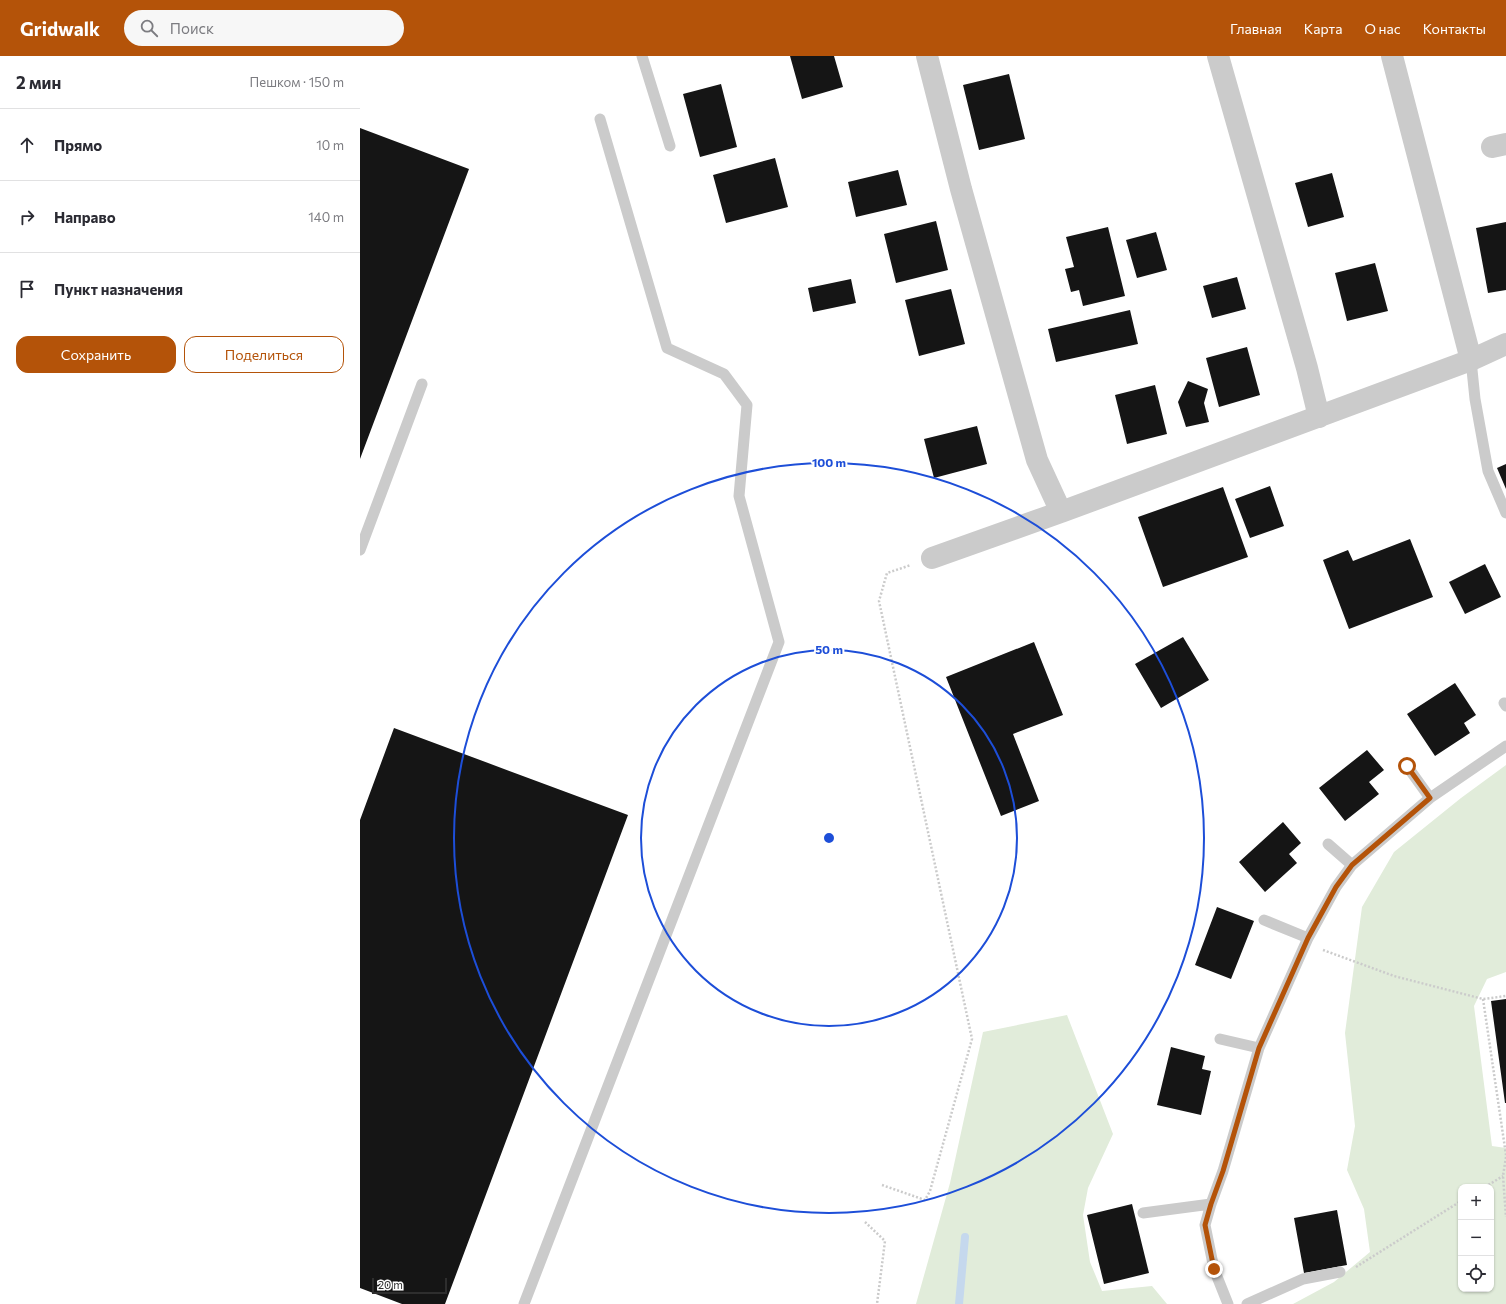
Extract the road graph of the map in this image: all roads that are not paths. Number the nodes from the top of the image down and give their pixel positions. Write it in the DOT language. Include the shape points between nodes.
graph roads {
  1 [pos="642,56"];
  2 [pos="927,56"];
  3 [pos="1218,56"];
  4 [pos="1392,56"];
  5 [pos="600,120"];
  6 [pos="670,146"];
  7 [pos="1506,344"];
  8 [pos="1471,360"];
  9 [pos="422,384"];
  10 [pos="1319,417"];
  11 [pos="1061,512"];
  12 [pos="1506,513"];
  13 [pos="360,550"];
  14 [pos="932,558"];
  15 [pos="1506,746"];
  16 [pos="1407,766"];
  17 [pos="1430,798"];
  18 [pos="1328,844"];
  19 [pos="1352,865"];
  20 [pos="1264,920"];
  21 [pos="1307,941"];
  22 [pos="1220,1039"];
  23 [pos="1259,1048"];
  24 [pos="1211,1204"];
  25 [pos="1143,1213"];
  26 [pos="1340,1272"];
  27 [pos="524,1304"];
  28 [pos="1228,1304"];
  29 [pos="1247,1304"];
  1 -- 6 [label="lane"];
  2 -- 11 [label="street" via="961,189 1037,460"];
  3 -- 10 [label="street"];
  4 -- 8 [label="street"];
  5 -- 27 [label="lane" via="667,348 724,374 747,404 739,496 779,642"];
  7 -- 8 [label="street"];
  8 -- 10 [label="street"];
  8 -- 12 [label="lane" via="1488,471"];
  9 -- 13 [label="lane"];
  10 -- 11 [label="street"];
  11 -- 14 [label="street"];
  15 -- 17 [label="lane"];
  16 -- 17 [label="lane"];
  17 -- 19 [label="lane"];
  18 -- 19 [label="lane"];
  19 -- 21 [label="lane" via="1336,887"];
  20 -- 21 [label="lane"];
  21 -- 23 [label="lane"];
  22 -- 23 [label="lane"];
  23 -- 24 [label="lane"];
  24 -- 25 [label="lane"];
  24 -- 28 [label="lane" via="1205,1225 1214,1269"];
  26 -- 29 [label="lane" via="1303,1279"];
}
